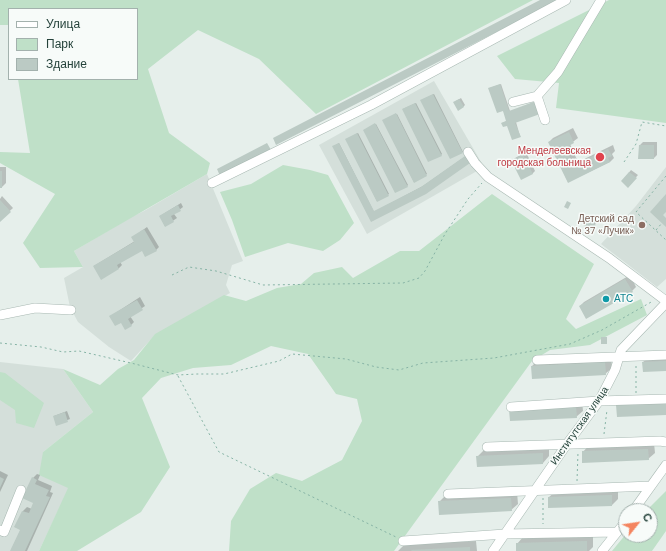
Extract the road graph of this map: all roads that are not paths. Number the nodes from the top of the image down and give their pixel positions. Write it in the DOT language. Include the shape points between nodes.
graph roads {
  1 [pos="566,0"];
  2 [pos="601,0"];
  3 [pos="537,96"];
  4 [pos="513,102"];
  5 [pos="545,120"];
  6 [pos="468,152"];
  7 [pos="212,184"];
  8 [pos="664,300"];
  9 [pos="71,310"];
  10 [pos="0,315"];
  11 [pos="666,355"];
  12 [pos="619,356"];
  13 [pos="537,360"];
  14 [pos="666,400"];
  15 [pos="599,401"];
  16 [pos="511,407"];
  17 [pos="666,442"];
  18 [pos="567,444"];
  19 [pos="487,447"];
  20 [pos="666,465"];
  21 [pos="651,486"];
  22 [pos="21,490"];
  23 [pos="539,491"];
  24 [pos="448,494"];
  25 [pos="639,503"];
  26 [pos="0,530"];
  27 [pos="618,532"];
  28 [pos="504,535"];
  29 [pos="403,541"];
  30 [pos="493,551"];
  31 [pos="502,551"];
  32 [pos="602,551"];
  1 -- 7 [label="street" via="371,105"];
  2 -- 3 [label="street" via="558,72"];
  3 -- 4 [label="street"];
  3 -- 5 [label="street"];
  6 -- 8 [label="street" via="488,177 609,258"];
  8 -- 12 [label="street, Институтская улица" via="624,346"];
  9 -- 10 [label="street" via="35,308"];
  11 -- 12 [label="street"];
  12 -- 13 [label="street"];
  12 -- 15 [label="street, Институтская улица" via="610,382"];
  14 -- 15 [label="street"];
  15 -- 16 [label="street"];
  15 -- 18 [label="street, Институтская улица"];
  17 -- 18 [label="street"];
  18 -- 19 [label="street"];
  18 -- 23 [label="street, Институтская улица"];
  20 -- 21 [label="street"];
  21 -- 23 [label="street"];
  21 -- 25 [label="street"];
  22 -- 26 [label="street" via="4,532"];
  23 -- 24 [label="street"];
  23 -- 28 [label="street, Институтская улица"];
  27 -- 28 [label="street"];
  27 -- 32 [label="street"];
  28 -- 29 [label="street"];
  28 -- 30 [label="street, Институтская улица"];
  28 -- 31 [label="street"];
}
